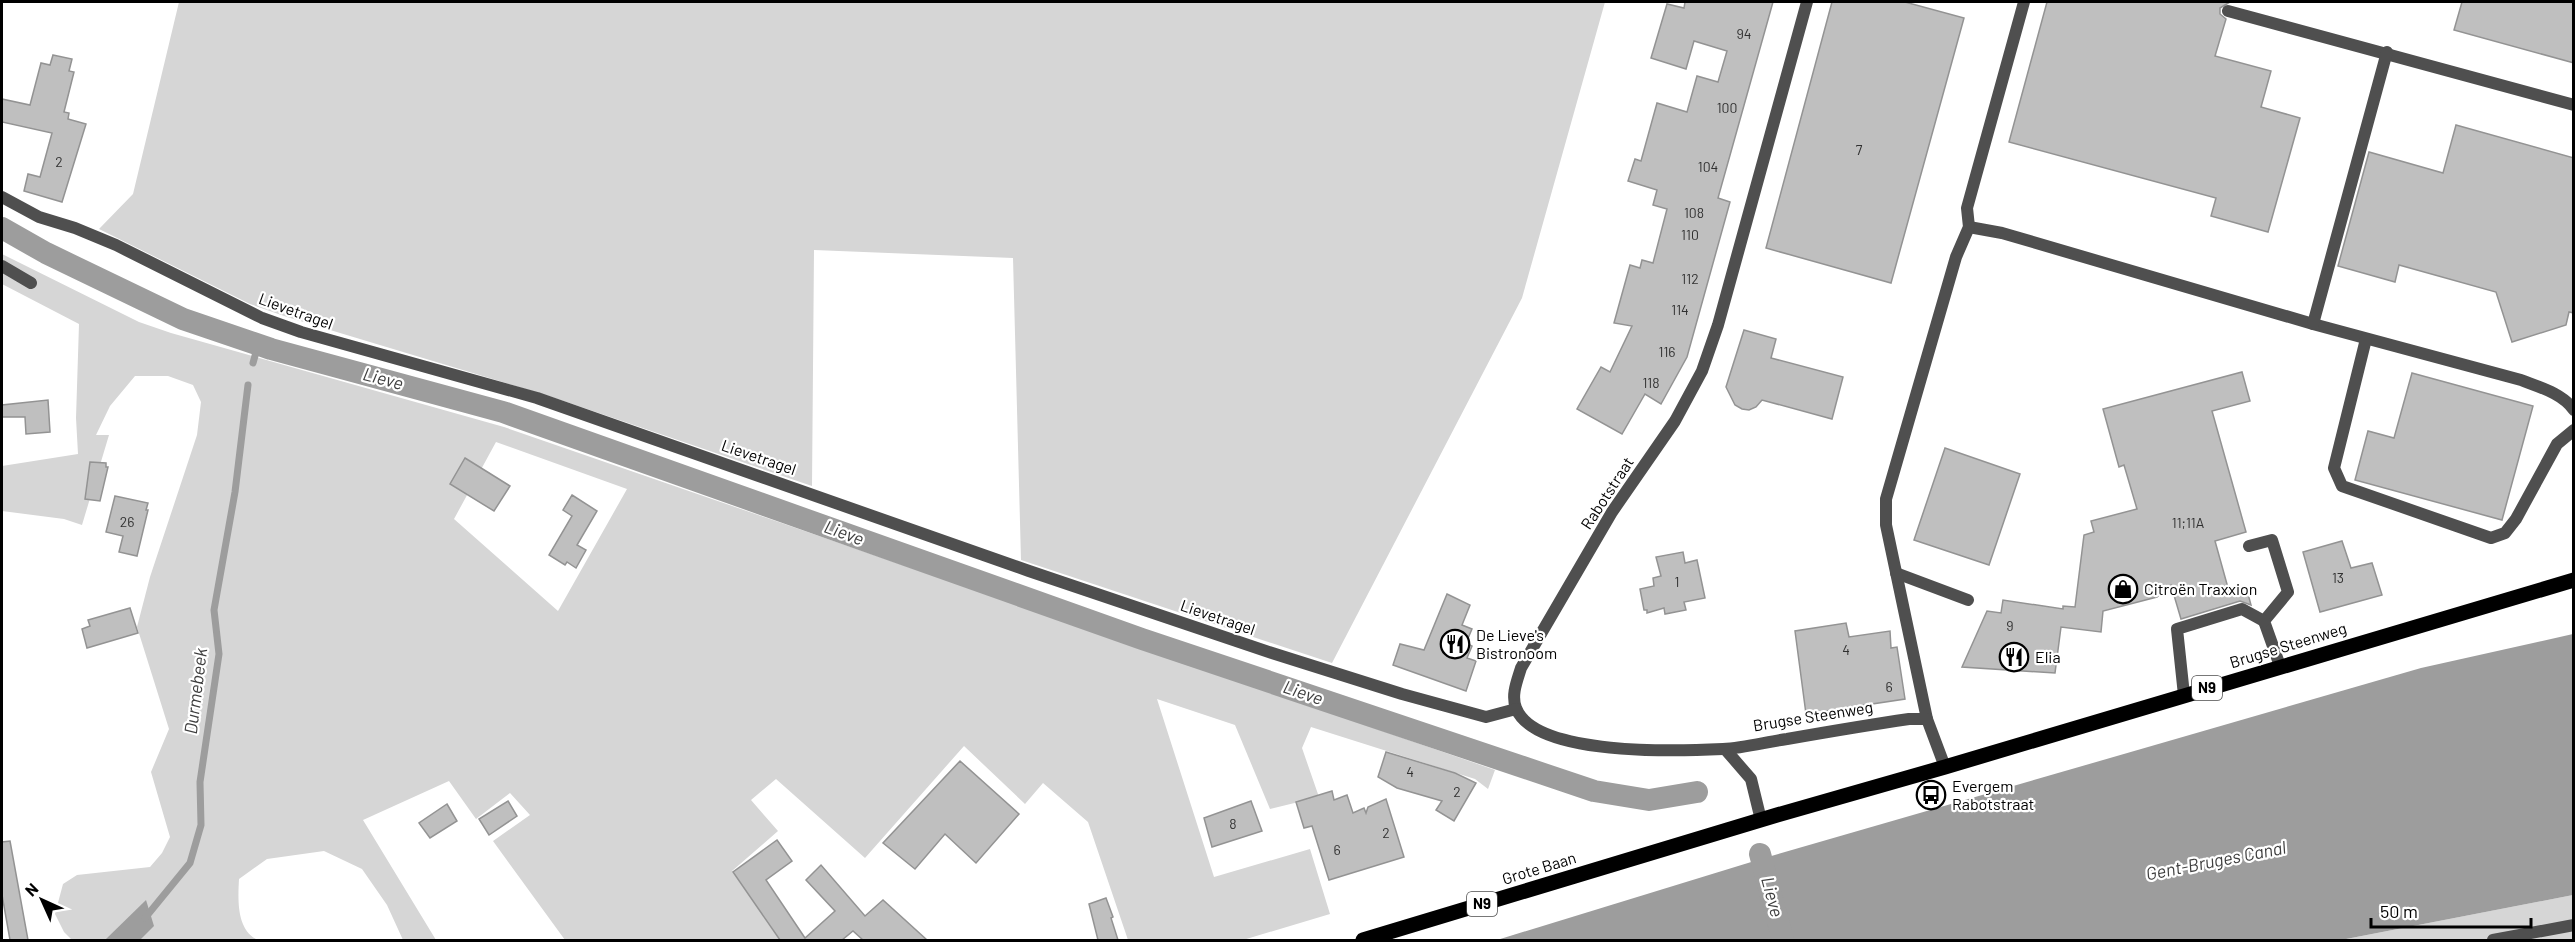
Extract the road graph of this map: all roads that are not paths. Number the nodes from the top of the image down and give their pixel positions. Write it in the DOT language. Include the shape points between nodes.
graph roads {
  1 [pos="1807,2"];
  2 [pos="2024,2"];
  3 [pos="2228,10"];
  4 [pos="2387,52"];
  5 [pos="2574,105"];
  6 [pos="2,197"];
  7 [pos="1969,227"];
  8 [pos="2,266"];
  9 [pos="31,283"];
  10 [pos="2313,324"];
  11 [pos="2366,339"];
  12 [pos="2574,410"];
  13 [pos="2574,430"];
  14 [pos="2249,546"];
  15 [pos="1896,573"];
  16 [pos="2574,580"];
  17 [pos="1968,600"];
  18 [pos="2264,621"];
  19 [pos="2280,666"];
  20 [pos="2184,695"];
  21 [pos="1516,709"];
  22 [pos="1927,718"];
  23 [pos="1725,749"];
  24 [pos="1945,767"];
  25 [pos="1761,820"];
  26 [pos="1726,830"];
  27 [pos="2574,925"];
  28 [pos="1363,940"];
  29 [pos="2493,940"];
  1 -- 21 [label="street, Rabotstraat" via="1702,371 1675,421 1612,512 1521,668 1515,687"];
  2 -- 7 [label="street" via="1967,208"];
  3 -- 4 [label="street"];
  4 -- 5 [label="street"];
  4 -- 10 [label="street"];
  6 -- 21 [label="street, Lievetragel" via="39,217 116,245 262,318 301,332 537,398 1040,575 1402,694 1486,717"];
  7 -- 10 [label="street" via="2002,233"];
  7 -- 15 [label="street" via="1956,258 1887,499 1886,525"];
  8 -- 9 [label="street"];
  10 -- 11 [label="street"];
  11 -- 12 [label="street" via="2521,380 2550,391"];
  11 -- 13 [label="street" via="2334,468 2342,486 2491,538 2505,533 2516,519 2557,444"];
  14 -- 18 [label="street" via="2272,540 2288,592"];
  15 -- 17 [label="street"];
  15 -- 22 [label="street"];
  16 -- 19 [label="main road, Brugse Steenweg / N9"];
  18 -- 19 [label="street"];
  18 -- 20 [label="street" via="2242,609 2177,629"];
  19 -- 20 [label="main road, Brugse Steenweg / N9"];
  20 -- 24 [label="main road, Brugse Steenweg / N9"];
  21 -- 23 [label="street" via="1535,729 1594,747"];
  22 -- 23 [label="street, Brugse Steenweg"];
  22 -- 24 [label="street"];
  23 -- 25 [label="street" via="1751,779"];
  24 -- 25 [label="main road, Brugse Steenweg / N9"];
  25 -- 26 [label="main road, Brugse Steenweg / N9"];
  26 -- 28 [label="main road, Grote Baan / N9"];
  27 -- 29 [label="street"];
}
